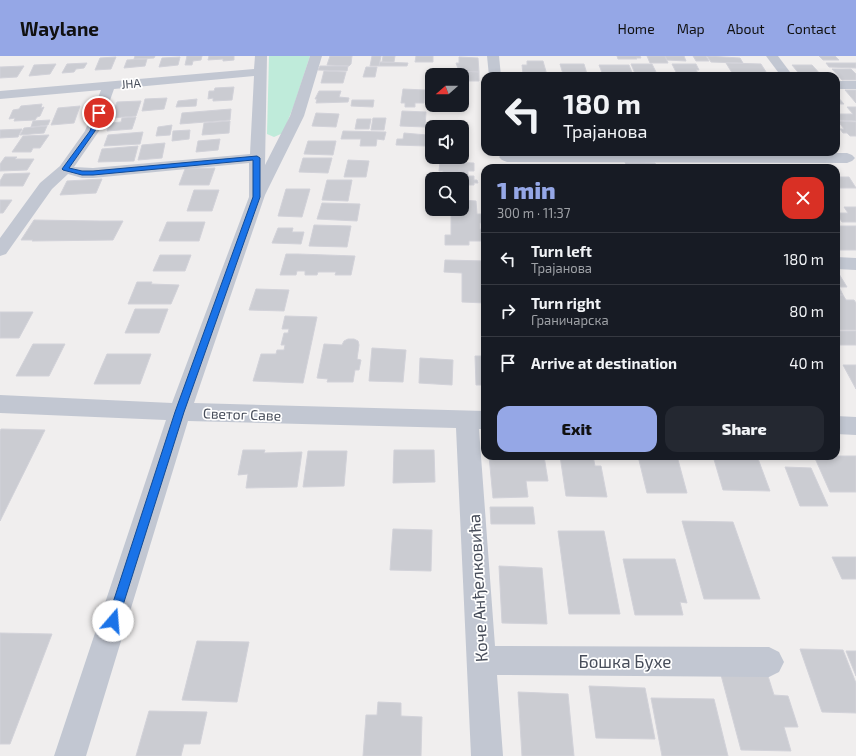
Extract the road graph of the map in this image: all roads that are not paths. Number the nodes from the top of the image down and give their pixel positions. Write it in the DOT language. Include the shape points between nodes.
graph roads {
  1 [pos="316,56"];
  2 [pos="493,56"];
  3 [pos="772,56"];
  4 [pos="261,64"];
  5 [pos="495,72"];
  6 [pos="784,72"];
  7 [pos="109,85"];
  8 [pos="840,85"];
  9 [pos="856,85"];
  10 [pos="0,95"];
  11 [pos="840,148"];
  12 [pos="257,158"];
  13 [pos="847,158"];
  14 [pos="507,159"];
  15 [pos="65,169"];
  16 [pos="856,170"];
  17 [pos="257,197"];
  18 [pos="0,250"];
  19 [pos="840,263"];
  20 [pos="856,264"];
  21 [pos="0,404"];
  22 [pos="180,412"];
  23 [pos="476,420"];
  24 [pos="840,425"];
  25 [pos="856,426"];
  26 [pos="481,660"];
  27 [pos="769,662"];
  28 [pos="70,756"];
  29 [pos="486,756"];
  1 -- 17 [label="street" via="297,116"];
  2 -- 5 [label="street"];
  3 -- 6 [label="street"];
  4 -- 7 [label="street, ЈНА"];
  4 -- 12 [label="street"];
  7 -- 10 [label="street, ЈНА"];
  7 -- 15 [label="street" via="92,131"];
  8 -- 9 [label="street"];
  11 -- 13 [label="street"];
  12 -- 15 [label="street" via="93,173"];
  12 -- 17 [label="street"];
  13 -- 14 [label="street"];
  13 -- 16 [label="street"];
  15 -- 18 [label="street" via="46,186"];
  17 -- 22 [label="street"];
  19 -- 20 [label="street"];
  21 -- 22 [label="street, Светог Саве"];
  22 -- 23 [label="street, Светог Саве"];
  22 -- 28 [label="street"];
  23 -- 26 [label="street, Коче Анђелковића"];
  24 -- 25 [label="street"];
  26 -- 27 [label="street, Бошка Бухе"];
  26 -- 29 [label="street, Коче Анђелковића"];
}
